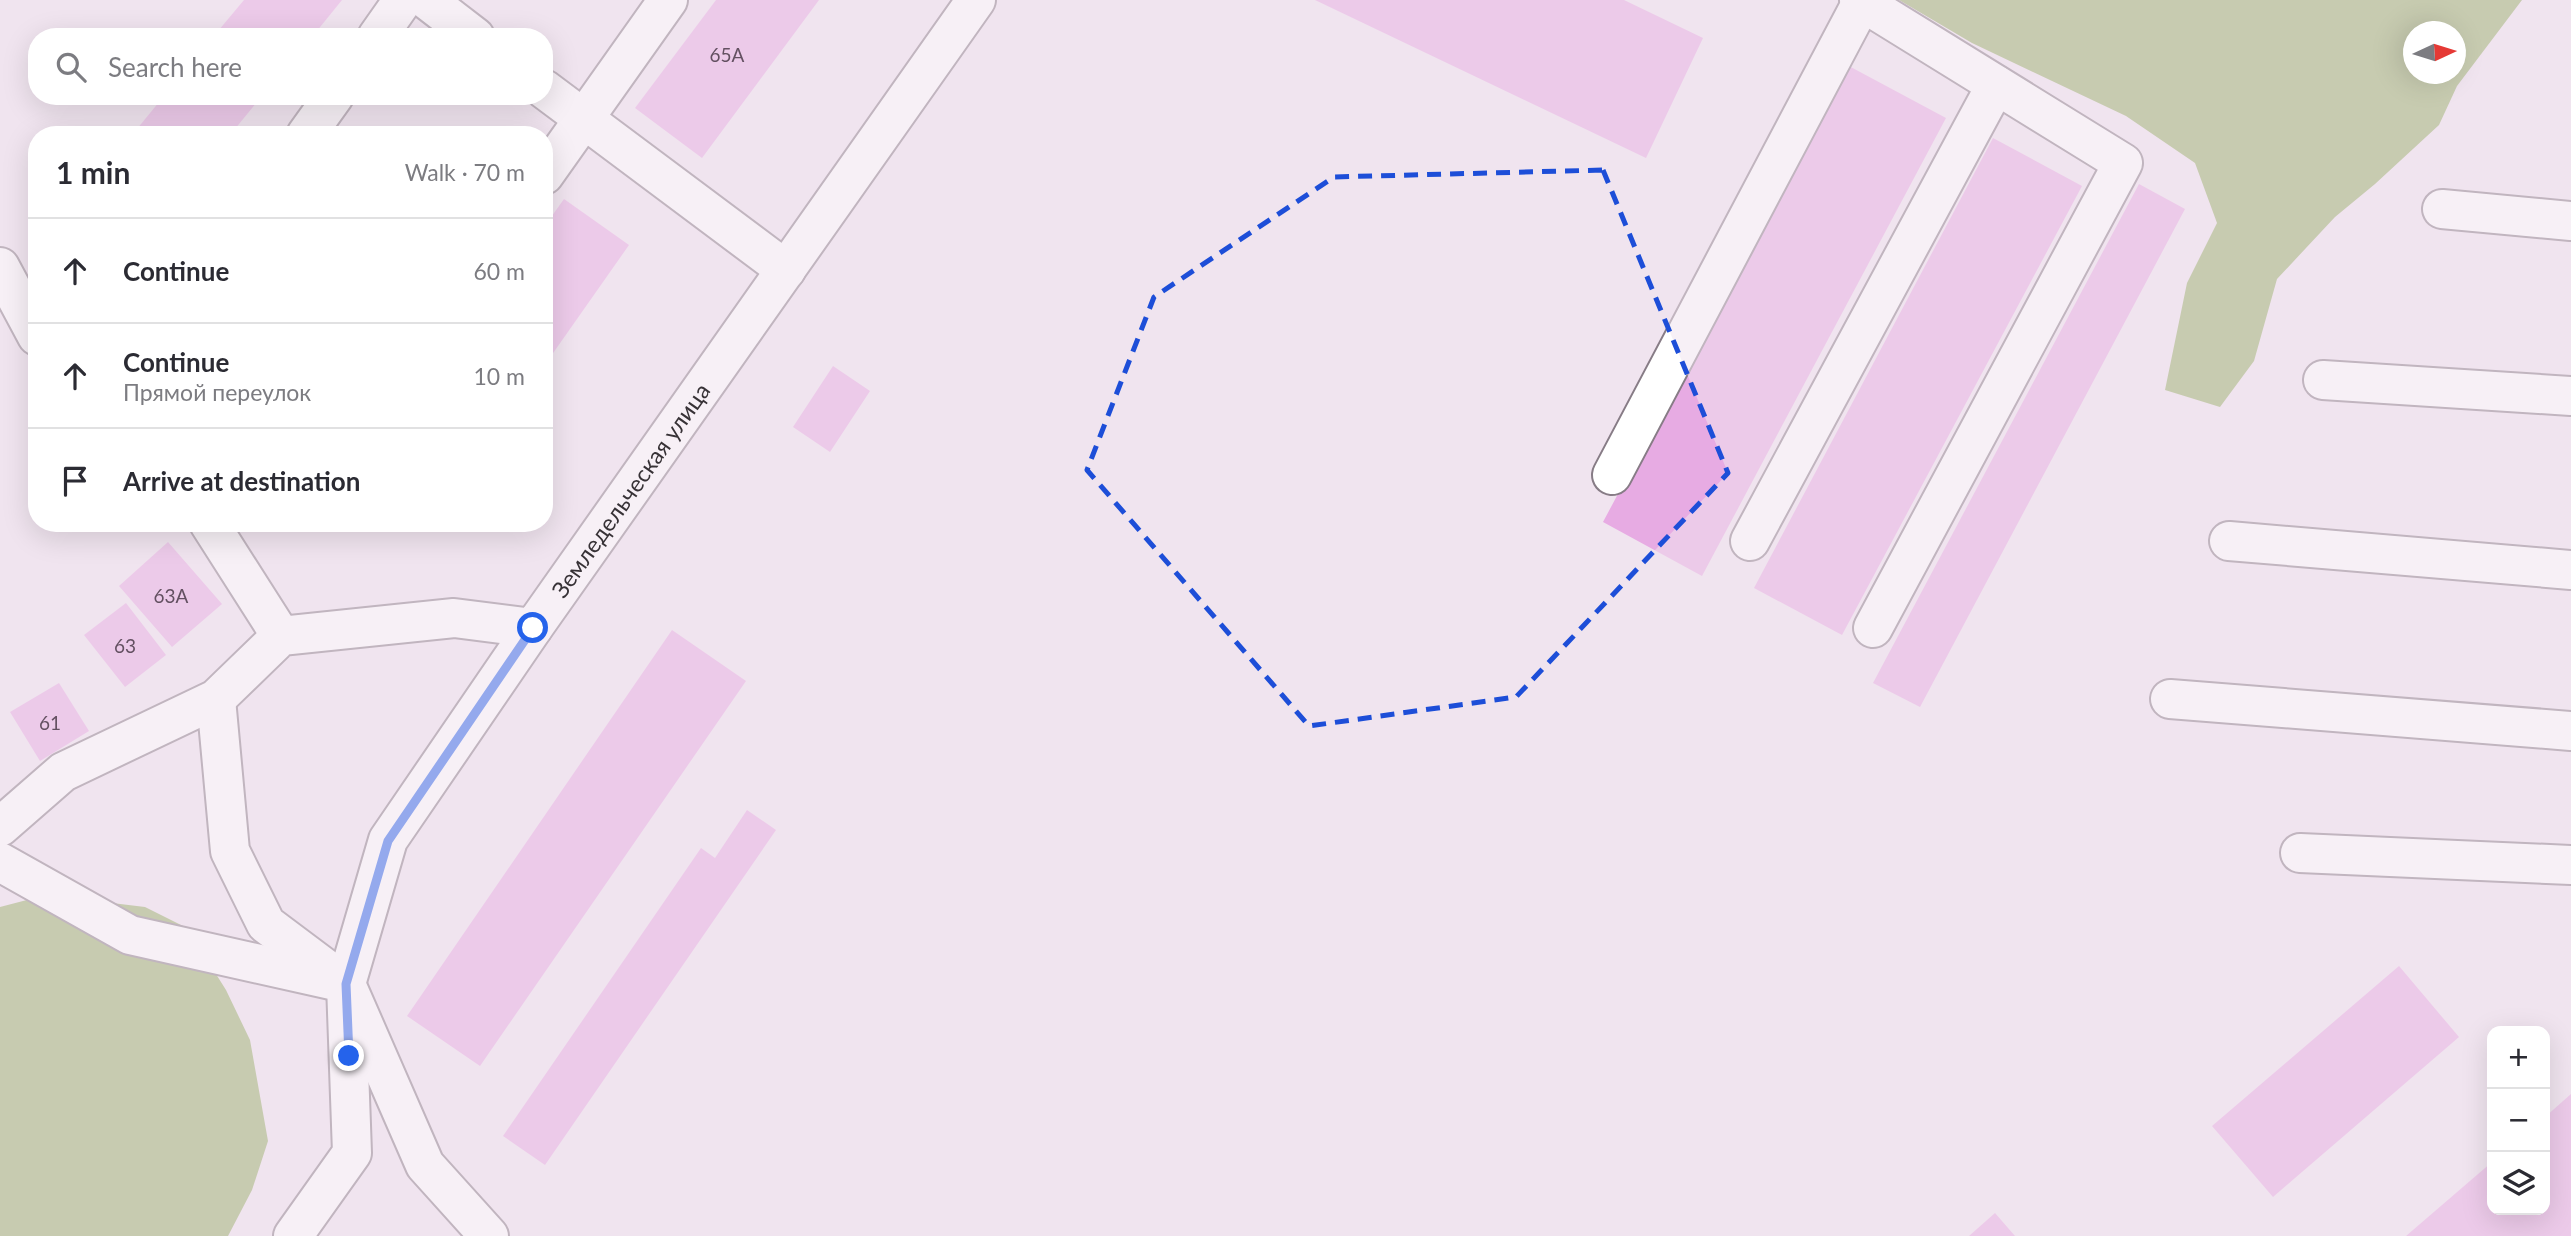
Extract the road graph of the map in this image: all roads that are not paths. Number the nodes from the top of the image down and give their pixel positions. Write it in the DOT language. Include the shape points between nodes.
graph roads {
  1 [pos="403,0"];
  2 [pos="427,0"];
  3 [pos="668,0"];
  4 [pos="976,0"];
  5 [pos="1860,1"];
  6 [pos="383,28"];
  7 [pos="463,28"];
  8 [pos="1996,85"];
  9 [pos="553,96"];
  10 [pos="328,105"];
  11 [pos="583,118"];
  12 [pos="312,126"];
  13 [pos="553,162"];
  14 [pos="2442,209"];
  15 [pos="2571,220"];
  16 [pos="0,267"];
  17 [pos="786,270"];
  18 [pos="28,319"];
  19 [pos="2323,380"];
  20 [pos="2571,396"];
  21 [pos="1612,475"];
  22 [pos="215,532"];
  23 [pos="1750,541"];
  24 [pos="2229,541"];
  25 [pos="2571,570"];
  26 [pos="533,628"];
  27 [pos="1873,628"];
  28 [pos="281,636"];
  29 [pos="216,699"];
  30 [pos="2170,699"];
  31 [pos="2571,731"];
  32 [pos="0,827"];
  33 [pos="2300,853"];
  34 [pos="0,862"];
  35 [pos="2571,865"];
  36 [pos="346,984"];
  37 [pos="293,1236"];
  38 [pos="489,1236"];
  1 -- 6 [label="street"];
  2 -- 7 [label="street"];
  3 -- 11 [label="street"];
  4 -- 17 [label="street, Земледельческая улица"];
  5 -- 8 [label="street"];
  5 -- 21 [label="street"];
  8 -- 23 [label="street"];
  8 -- 27 [label="street" via="2123,163"];
  9 -- 11 [label="street"];
  10 -- 12 [label="street"];
  11 -- 13 [label="street"];
  11 -- 17 [label="street"];
  14 -- 15 [label="street"];
  16 -- 18 [label="street"];
  17 -- 26 [label="street, Земледельческая улица"];
  19 -- 20 [label="street"];
  22 -- 28 [label="street"];
  24 -- 25 [label="street"];
  26 -- 28 [label="street" via="454,618"];
  26 -- 36 [label="street, Земледельческая улица" via="388,841"];
  28 -- 29 [label="street"];
  29 -- 32 [label="street" via="63,772"];
  29 -- 36 [label="street" via="230,851 266,924"];
  30 -- 31 [label="street"];
  33 -- 35 [label="street"];
  34 -- 36 [label="street" via="130,934"];
  36 -- 37 [label="street, Земледельческая улица" via="352,1153"];
  36 -- 38 [label="street" via="425,1165"];
}
